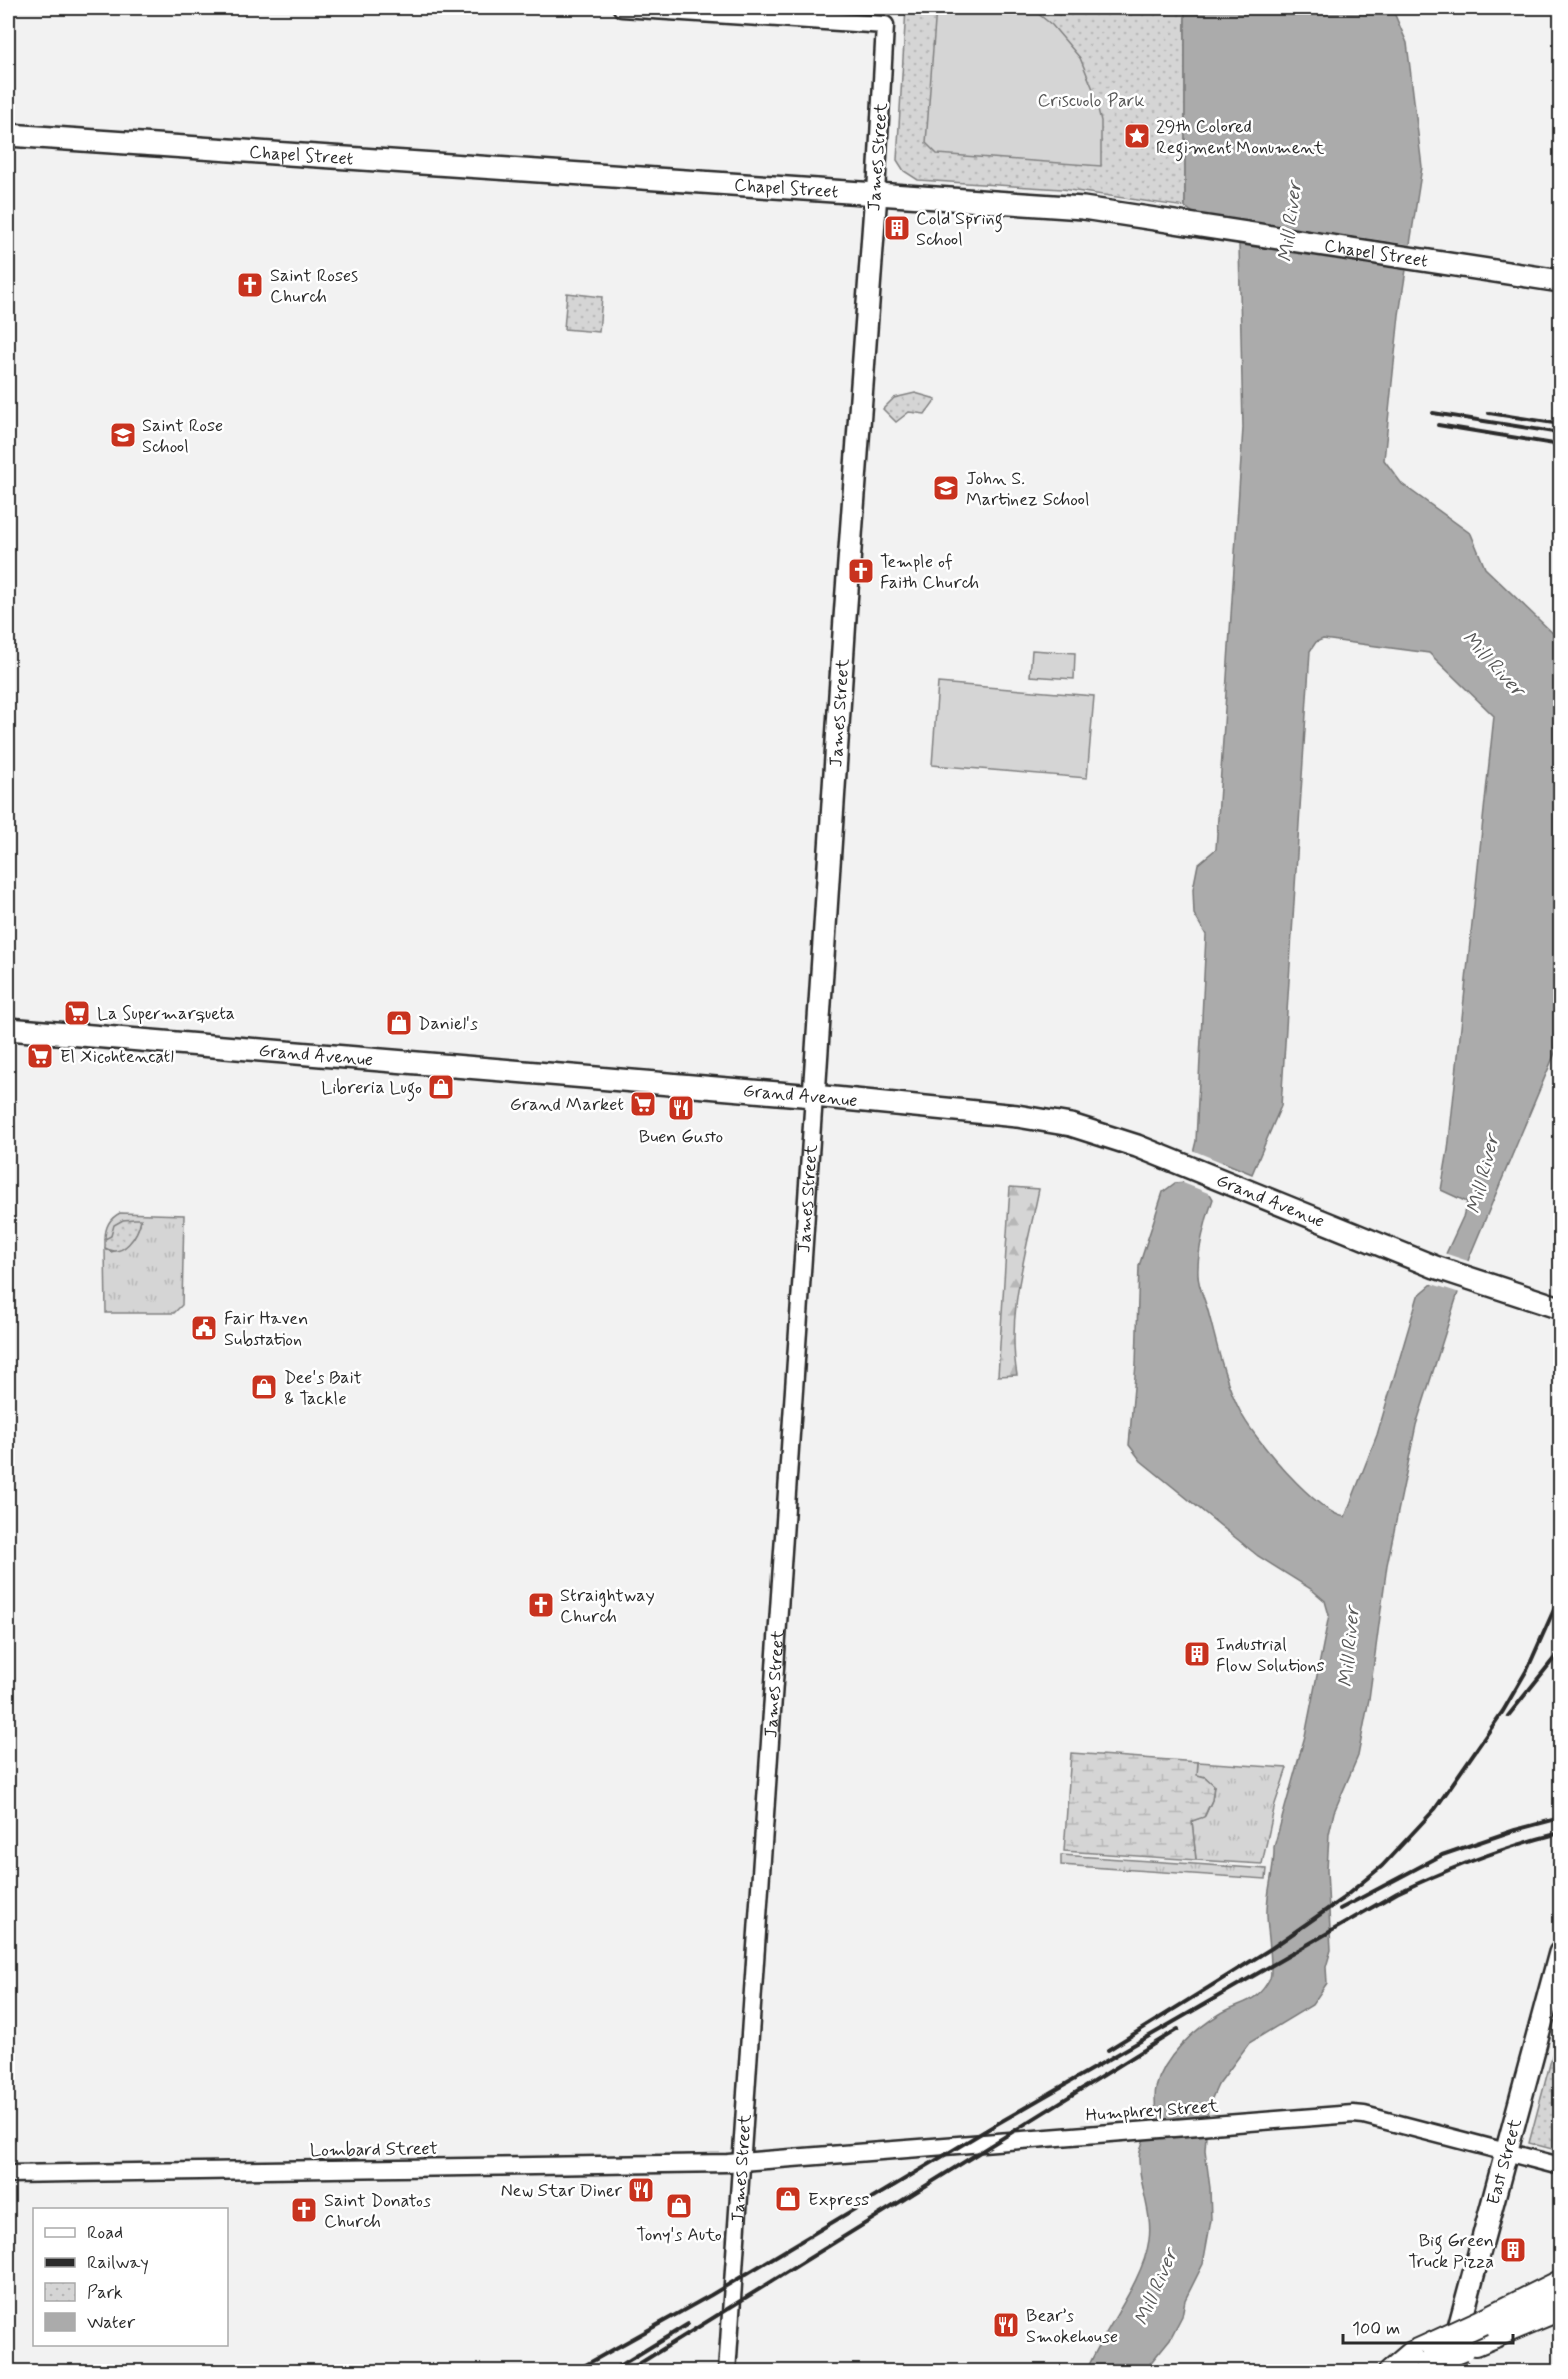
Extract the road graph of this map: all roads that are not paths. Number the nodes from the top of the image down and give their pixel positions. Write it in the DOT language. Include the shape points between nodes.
graph roads {
  1 [pos="622,8"];
  2 [pos="8,135"];
  3 [pos="876,193"];
  4 [pos="1560,281"];
  5 [pos="8,1029"];
  6 [pos="814,1096"];
  7 [pos="1560,1308"];
  8 [pos="1560,1953"];
  9 [pos="1507,2152"];
  10 [pos="741,2162"];
  11 [pos="1560,2166"];
  12 [pos="8,2174"];
  13 [pos="1560,2283"];
  14 [pos="1560,2308"];
  15 [pos="1479,2333"];
  16 [pos="1429,2363"];
  17 [pos="727,2372"];
  18 [pos="1391,2372"];
  1 -- 3 [label="street, James Street" via="885,25"];
  2 -- 3 [label="main road, Chapel Street"];
  3 -- 4 [label="main road, Chapel Street" via="1083,208"];
  3 -- 6 [label="main road, James Street"];
  5 -- 6 [label="main road, Grand Avenue"];
  6 -- 7 [label="main road, Grand Avenue" via="1059,1122 1188,1166 1435,1267"];
  6 -- 10 [label="street, James Street"];
  8 -- 9 [label="main road, East Street"];
  9 -- 10 [label="street, Humphrey Street" via="1364,2115"];
  9 -- 11 [label="street, Humphrey Street"];
  9 -- 16 [label="main road, East Street"];
  10 -- 12 [label="street, Lombard Street"];
  10 -- 17 [label="street, James Street"];
  13 -- 15 [label="highway"];
  14 -- 15 [label="highway"];
  15 -- 16 [label="highway, bridge"];
  16 -- 18 [label="highway" via="1407,2358"];
}
